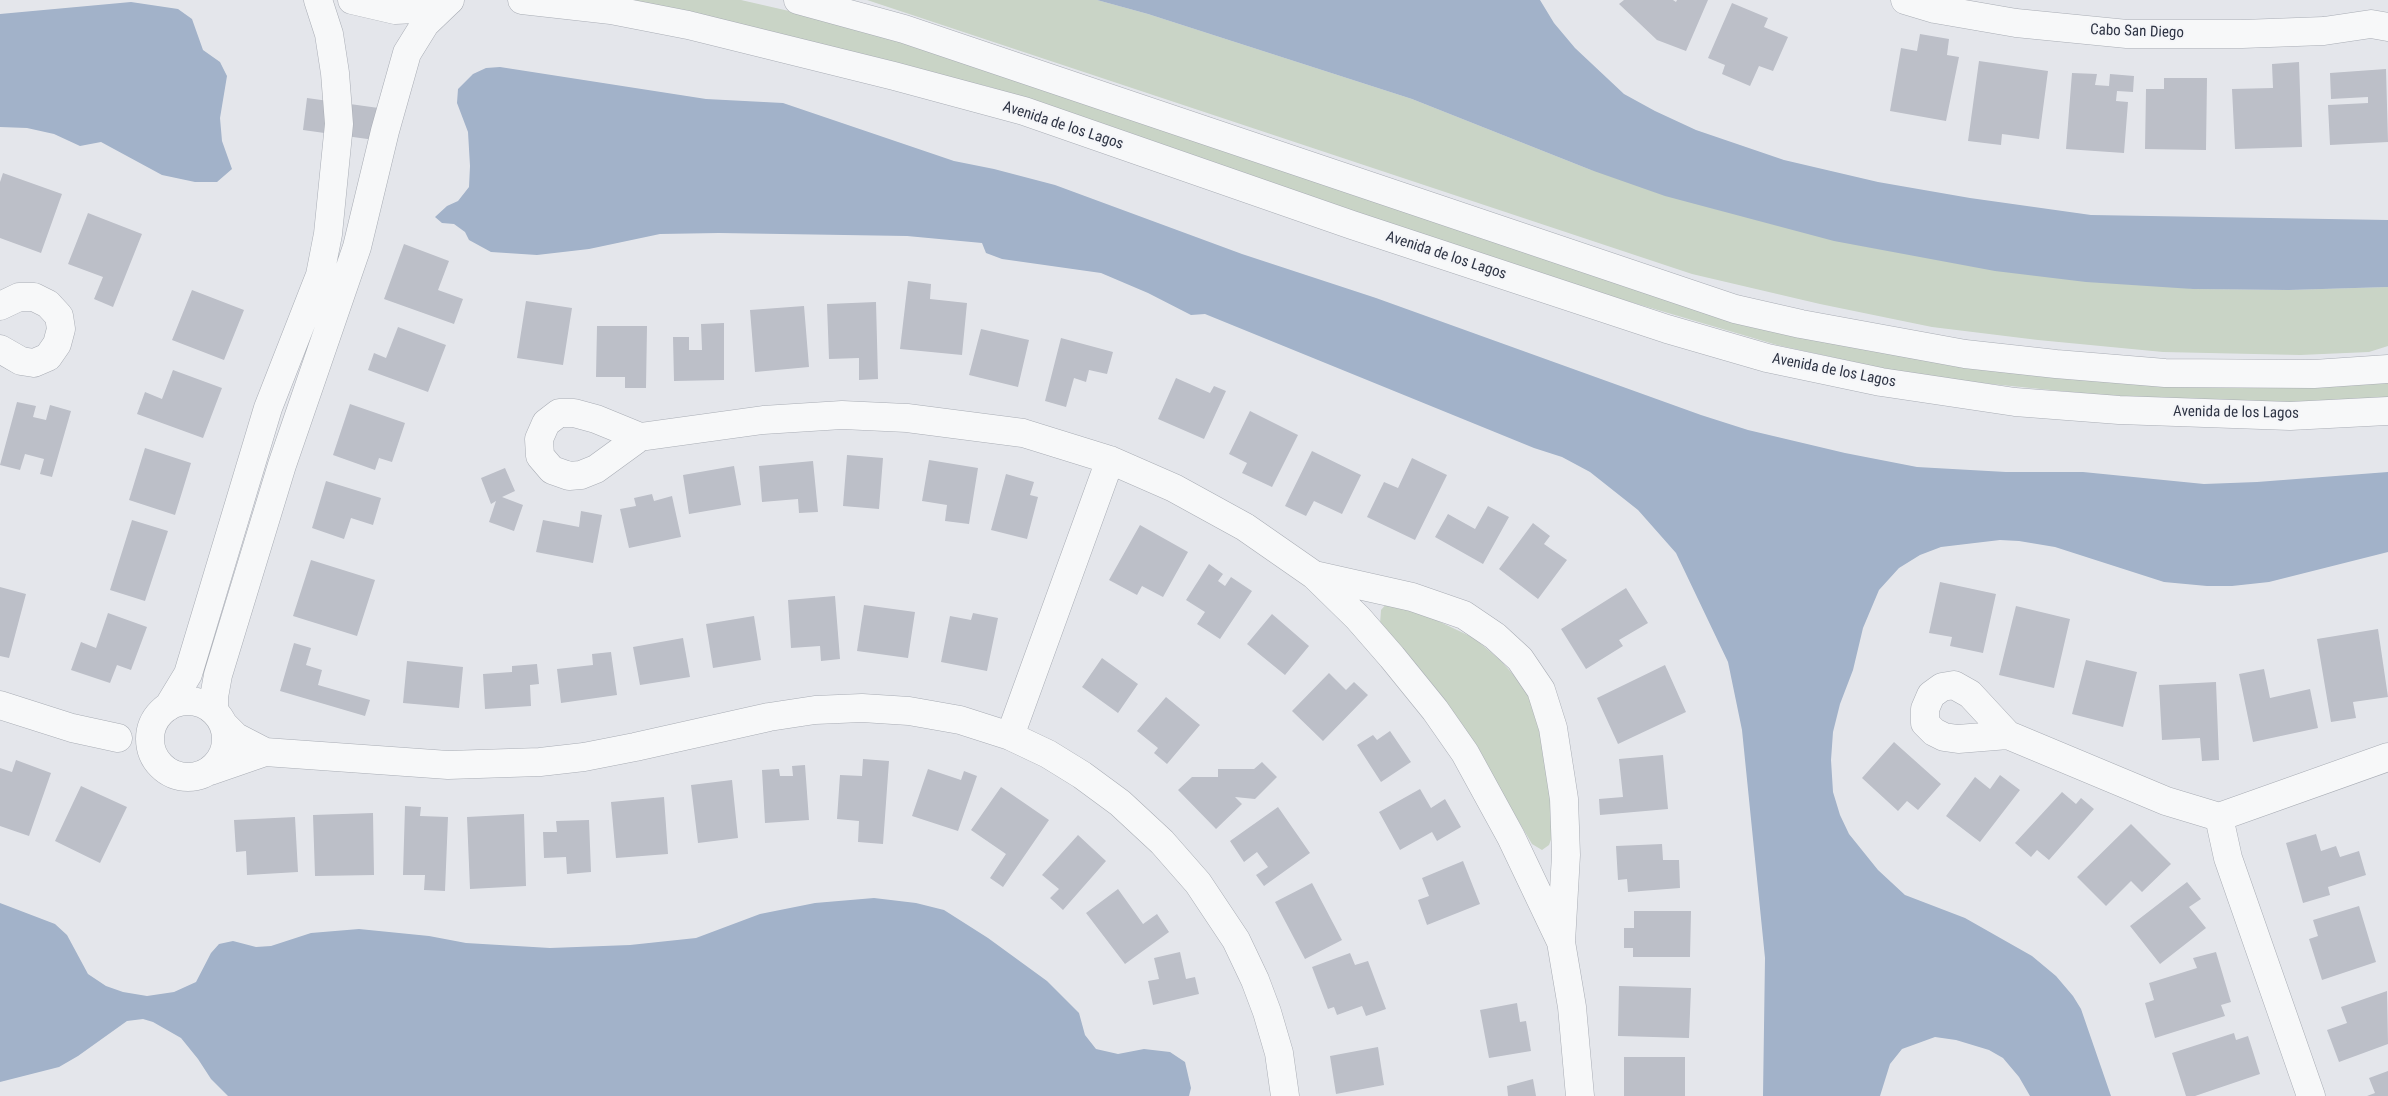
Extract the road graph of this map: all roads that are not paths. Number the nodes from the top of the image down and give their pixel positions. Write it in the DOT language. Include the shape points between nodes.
graph roads {
  1 [pos="318,0"];
  2 [pos="352,0"];
  3 [pos="449,0"];
  4 [pos="522,0"];
  5 [pos="798,0"];
  6 [pos="1905,0"];
  7 [pos="2382,20"];
  8 [pos="0,306"];
  9 [pos="0,349"];
  10 [pos="2388,369"];
  11 [pos="2388,411"];
  12 [pos="640,437"];
  13 [pos="1110,460"];
  14 [pos="1314,575"];
  15 [pos="0,704"];
  16 [pos="161,714"];
  17 [pos="219,718"];
  18 [pos="2008,735"];
  19 [pos="1010,736"];
  20 [pos="118,738"];
  21 [pos="265,752"];
  22 [pos="2388,757"];
  23 [pos="162,768"];
  24 [pos="210,770"];
  25 [pos="2219,817"];
  26 [pos="1561,942"];
  27 [pos="1285,1096"];
  28 [pos="1580,1096"];
  29 [pos="2310,1096"];
  1 -- 16 [label="street" via="329,34 339,124 327,242 320,275 268,408 188,674"];
  2 -- 3 [label="street" via="395,10 416,9"];
  3 -- 17 [label="street" via="425,24 407,53 357,247 282,466 218,675 214,696"];
  4 -- 11 [label="street, Avenida de los Lagos" via="611,10 688,25 1024,111 1352,226 1667,329 1767,358 1881,382 2034,403 2119,410 2290,416"];
  5 -- 10 [label="street" via="904,29 1735,309 1947,351 2056,364 2165,373 2314,374"];
  6 -- 7 [label="street, Cabo San Diego" via="1936,9 2016,23 2127,34 2315,32"];
  8 -- 9 [label="street" via="19,297 34,297 54,310 62,329 48,357 34,363 21,361"];
  12 -- 13 [label="street" via="764,420 842,415 907,418 1023,433"];
  13 -- 14 [label="street" via="1174,488 1245,527"];
  13 -- 19 [label="street"];
  14 -- 26 [label="street" via="1392,657 1465,752 1511,837"];
  14 -- 26 [label="street" via="1412,597 1464,615 1496,636 1520,659 1541,690 1553,728 1564,799 1566,855"];
  15 -- 20 [label="street" via="72,728"];
  16 -- 17 [label="street" via="179,702 192,701 204,704"];
  16 -- 20 [label="street" via="136,733"];
  16 -- 23 [label="street" via="150,733 150,746"];
  17 -- 21 [label="street" via="236,737"];
  17 -- 24 [label="street" via="226,737 225,750"];
  18 -- 25 [label="street" via="2166,801"];
  19 -- 21 [label="street" via="960,720 909,711 862,708 815,710 769,717 635,747 540,762 448,765"];
  19 -- 27 [label="street" via="1065,764 1120,803 1162,842 1198,883 1236,940 1255,980 1279,1054"];
  20 -- 23 [label="street"];
  21 -- 24 [label="street"];
  22 -- 25 [label="street"];
  23 -- 24 [label="street" via="185,778"];
  25 -- 29 [label="street" via="2228,858"];
  26 -- 28 [label="street" via="1572,1007"];
}
